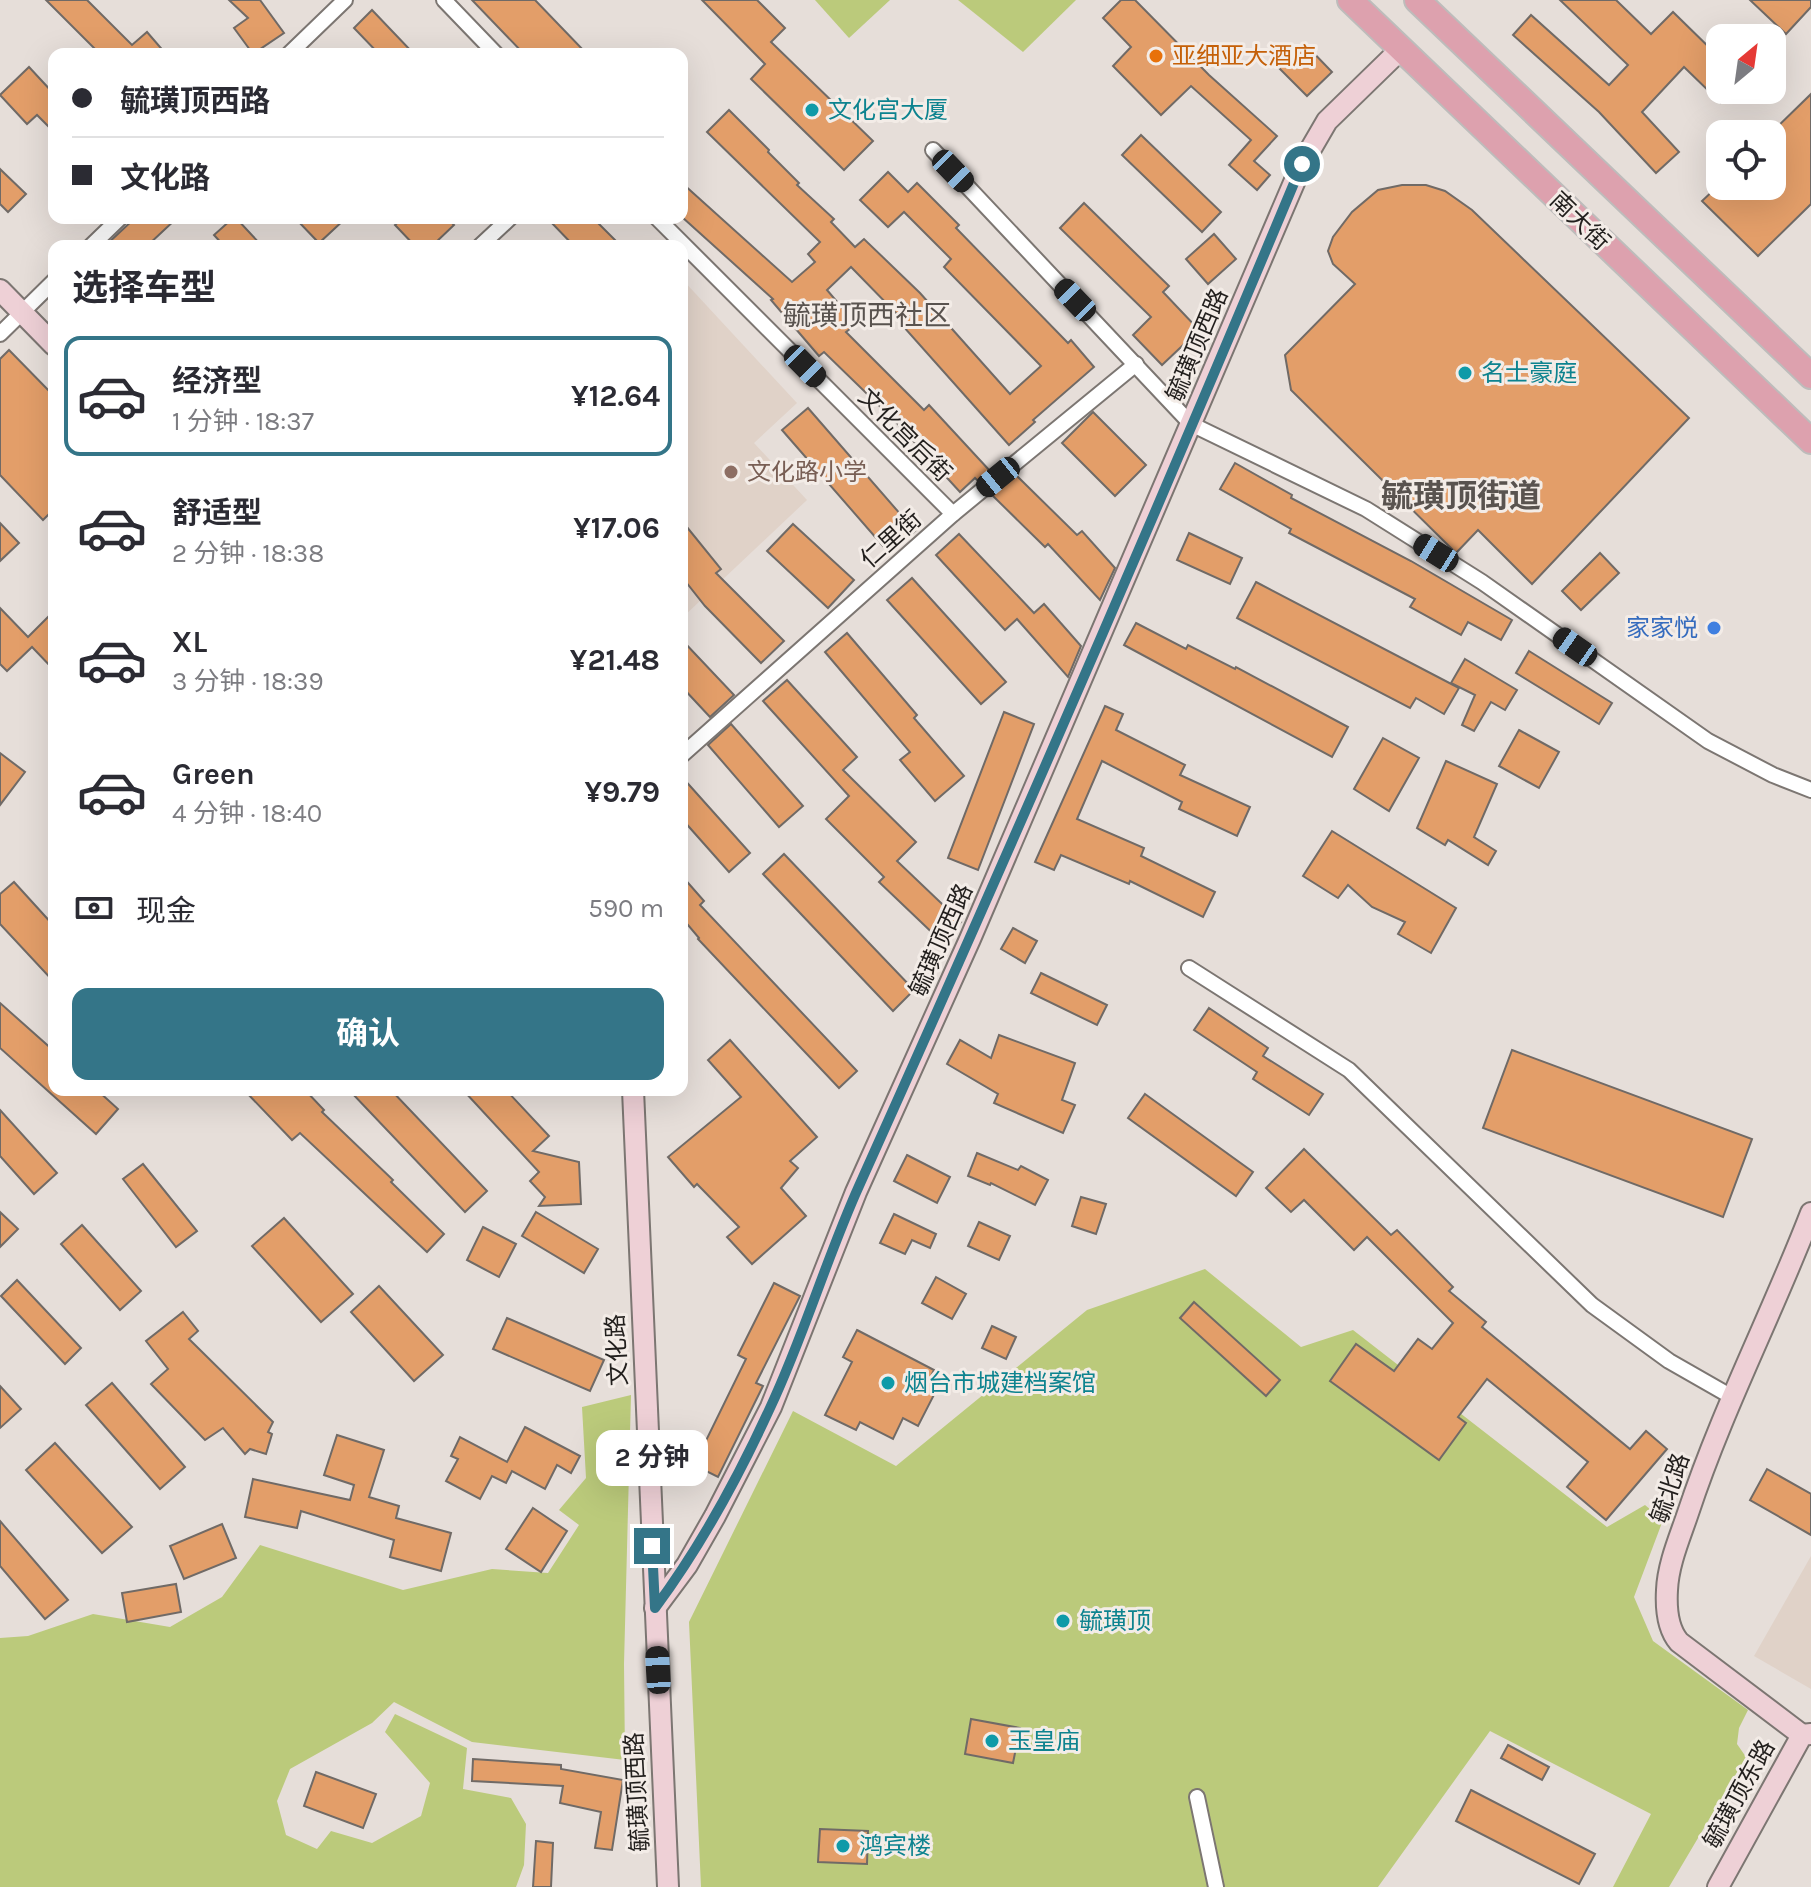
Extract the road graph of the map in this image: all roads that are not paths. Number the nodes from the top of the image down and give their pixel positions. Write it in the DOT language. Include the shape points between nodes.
graph roads {
  1 [pos="345,0"];
  2 [pos="444,0"];
  3 [pos="1350,0"];
  4 [pos="1417,0"];
  5 [pos="295,48"];
  6 [pos="490,48"];
  7 [pos="1401,49"];
  8 [pos="933,150"];
  9 [pos="114,224"];
  10 [pos="504,224"];
  11 [pos="663,224"];
  12 [pos="97,240"];
  13 [pos="486,240"];
  14 [pos="679,240"];
  15 [pos="688,249"];
  16 [pos="48,287"];
  17 [pos="0,290"];
  18 [pos="22,313"];
  19 [pos="0,334"];
  20 [pos="48,339"];
  21 [pos="1136,364"];
  22 [pos="1805,368"];
  23 [pos="1191,424"];
  24 [pos="1811,441"];
  25 [pos="953,514"];
  26 [pos="688,750"];
  27 [pos="1811,790"];
  28 [pos="1189,968"];
  29 [pos="633,1096"];
  30 [pos="1811,1213"];
  31 [pos="1732,1397"];
  32 [pos="655,1608"];
  33 [pos="1806,1734"];
  34 [pos="1197,1797"];
  35 [pos="668,1887"];
  36 [pos="1216,1887"];
  37 [pos="1718,1887"];
  1 -- 5 [label="street"];
  2 -- 6 [label="street"];
  3 -- 7 [label="main road, 南大街"];
  4 -- 22 [label="main road, 南大街"];
  7 -- 23 [label="street, 毓璜顶西路" via="1327,121 1302,164"];
  7 -- 24 [label="main road, 南大街"];
  8 -- 21 [label="street"];
  9 -- 12 [label="street"];
  10 -- 13 [label="street"];
  11 -- 14 [label="street, 文化宫后街"];
  15 -- 25 [label="street, 文化宫后街"];
  16 -- 18 [label="street"];
  17 -- 18 [label="street"];
  18 -- 19 [label="street"];
  18 -- 20 [label="street"];
  21 -- 23 [label="street"];
  21 -- 25 [label="street, 仁里街"];
  23 -- 27 [label="street" via="1366,509 1482,582 1708,741"];
  23 -- 32 [label="street, 毓璜顶西路" via="965,953 856,1192 771,1407 687,1565"];
  25 -- 26 [label="street, 仁里街"];
  28 -- 31 [label="street" via="1349,1070 1592,1305 1669,1361"];
  29 -- 32 [label="street, 文化路"];
  30 -- 31 [label="street, 毓北路"];
  31 -- 33 [label="street, 毓北路" via="1675,1553 1667,1587 1669,1623 1679,1642"];
  32 -- 35 [label="street, 毓璜顶西路"];
  33 -- 37 [label="street, 毓璜顶东路"];
  34 -- 36 [label="street"];
}
